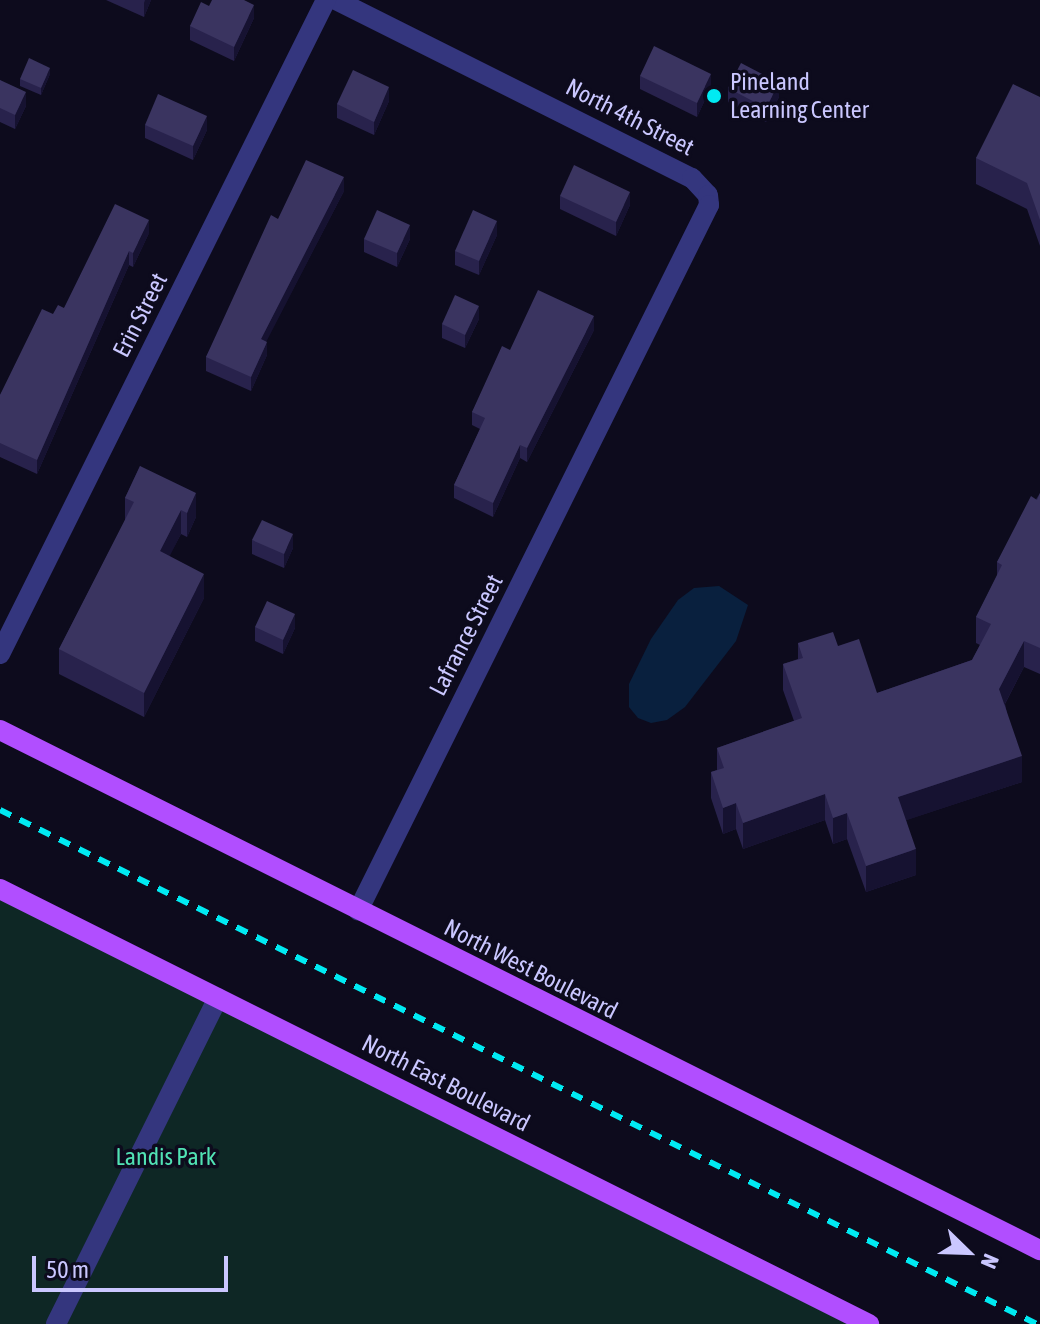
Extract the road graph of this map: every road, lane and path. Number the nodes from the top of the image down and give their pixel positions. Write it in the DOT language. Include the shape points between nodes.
graph roads {
  1 [pos="326,0"];
  2 [pos="336,0"];
  3 [pos="621,384"];
  4 [pos="0,654"];
  5 [pos="0,730"];
  6 [pos="0,889"];
  7 [pos="358,911"];
  8 [pos="218,998"];
  9 [pos="1040,1250"];
  10 [pos="56,1324"];
  11 [pos="869,1324"];
  1 -- 4 [label="street, Erin Street"];
  2 -- 3 [label="street, North 4th Street" via="701,186 708,195 707,214"];
  3 -- 7 [label="street, Lafrance Street"];
  5 -- 7 [label="main road, North West Boulevard"];
  6 -- 8 [label="main road, North East Boulevard"];
  7 -- 9 [label="main road, North West Boulevard"];
  8 -- 10 [label="street"];
  8 -- 11 [label="main road, North East Boulevard"];
}
